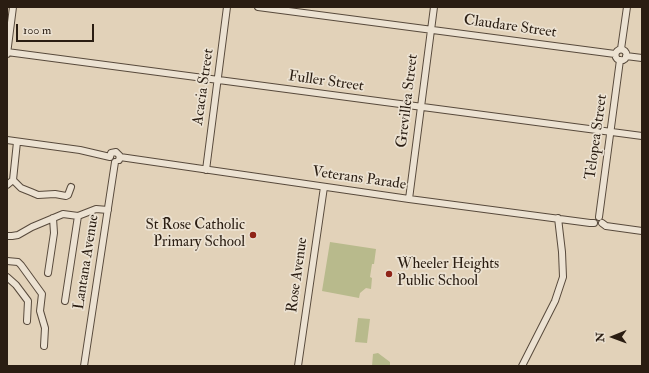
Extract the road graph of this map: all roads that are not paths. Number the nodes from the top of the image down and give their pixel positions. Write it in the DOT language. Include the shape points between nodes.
graph roads {
  1 [pos="13,7"];
  2 [pos="228,7"];
  3 [pos="258,7"];
  4 [pos="434,7"];
  5 [pos="627,7"];
  6 [pos="431,29"];
  7 [pos="621,50"];
  8 [pos="7,53"];
  9 [pos="615,54"];
  10 [pos="626,56"];
  11 [pos="642,58"];
  12 [pos="620,60"];
  13 [pos="218,80"];
  14 [pos="420,108"];
  15 [pos="611,132"];
  16 [pos="642,136"];
  17 [pos="7,140"];
  18 [pos="17,142"];
  19 [pos="110,156"];
  20 [pos="120,157"];
  21 [pos="114,162"];
  22 [pos="206,170"];
  23 [pos="13,180"];
  24 [pos="7,185"];
  25 [pos="71,187"];
  26 [pos="324,187"];
  27 [pos="408,199"];
  28 [pos="108,210"];
  29 [pos="78,216"];
  30 [pos="53,218"];
  31 [pos="558,218"];
  32 [pos="600,220"];
  33 [pos="642,231"];
  34 [pos="7,236"];
  35 [pos="7,260"];
  36 [pos="48,273"];
  37 [pos="7,277"];
  38 [pos="65,301"];
  39 [pos="27,321"];
  40 [pos="44,346"];
  41 [pos="84,366"];
  42 [pos="298,366"];
  43 [pos="522,366"];
  1 -- 8 [label="street"];
  2 -- 13 [label="street, Acacia Street"];
  3 -- 6 [label="street, Claudare Street"];
  4 -- 6 [label="street, Grevillea Street"];
  5 -- 7 [label="street"];
  6 -- 9 [label="street, Claudare Street"];
  6 -- 14 [label="street, Grevillea Street"];
  7 -- 9 [label="street"];
  7 -- 10 [label="street" via="626,52"];
  8 -- 13 [label="street, Fuller Street"];
  9 -- 12 [label="street"];
  10 -- 11 [label="street"];
  10 -- 12 [label="street"];
  12 -- 15 [label="street, Telopea Street"];
  13 -- 14 [label="street, Fuller Street"];
  13 -- 22 [label="street, Acacia Street"];
  14 -- 15 [label="street, Fuller Street"];
  14 -- 27 [label="street, Grevillea Street"];
  15 -- 16 [label="street, Fuller Street"];
  15 -- 32 [label="street, Telopea Street"];
  17 -- 18 [label="street"];
  18 -- 19 [label="street"];
  18 -- 23 [label="street"];
  19 -- 20 [label="street" via="114,152"];
  19 -- 21 [label="street"];
  20 -- 21 [label="street"];
  20 -- 22 [label="street, Veterans Parade"];
  21 -- 28 [label="street, Lantana Avenue"];
  22 -- 26 [label="street, Veterans Parade"];
  23 -- 24 [label="street"];
  23 -- 25 [label="street" via="21,188 38,195 66,196"];
  26 -- 27 [label="street, Veterans Parade"];
  26 -- 42 [label="street, Rose Avenue"];
  27 -- 31 [label="street, Veterans Parade"];
  28 -- 29 [label="street" via="96,209"];
  28 -- 41 [label="street, Lantana Avenue"];
  29 -- 30 [label="street" via="63,214"];
  29 -- 38 [label="street"];
  30 -- 34 [label="street" via="18,235"];
  30 -- 36 [label="street" via="54,233"];
  31 -- 32 [label="street, Veterans Parade" via="590,223 594,222 595,218"];
  31 -- 43 [label="street" via="563,277 555,301"];
  32 -- 33 [label="street" via="606,226"];
  35 -- 40 [label="street" via="18,262 42,294 40,311 45,328"];
  37 -- 39 [label="street" via="28,301"];
}
